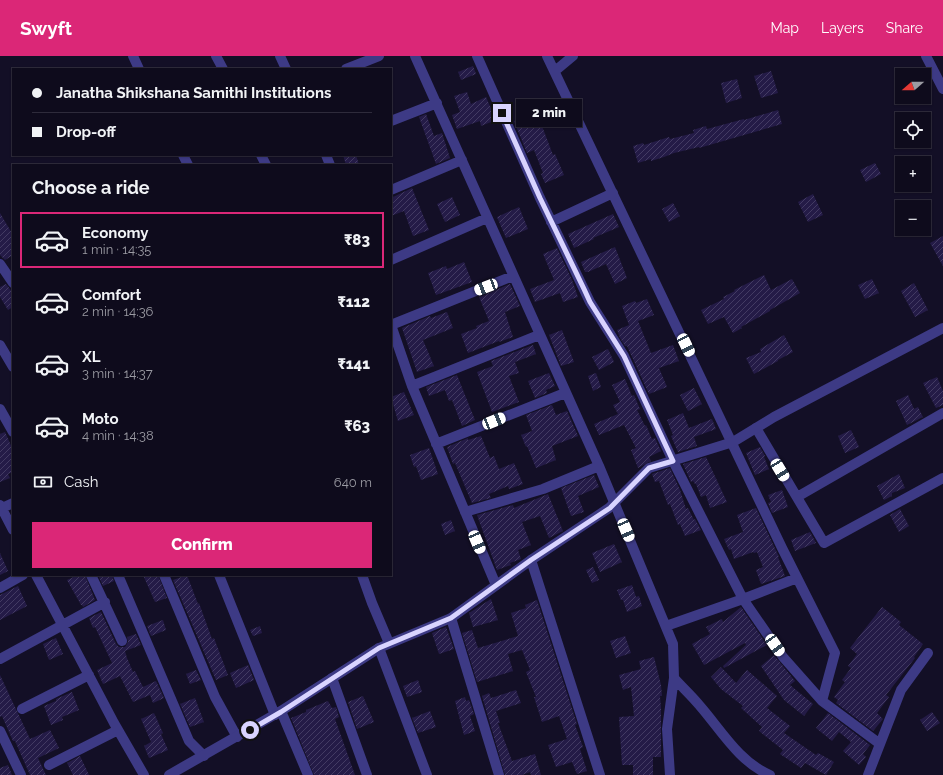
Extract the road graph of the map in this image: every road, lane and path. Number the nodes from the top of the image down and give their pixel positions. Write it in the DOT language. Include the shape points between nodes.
graph roads {
  1 [pos="132,56"];
  2 [pos="216,56"];
  3 [pos="280,56"];
  4 [pos="379,56"];
  5 [pos="415,56"];
  6 [pos="477,56"];
  7 [pos="547,56"];
  8 [pos="573,56"];
  9 [pos="926,56"];
  10 [pos="138,68"];
  11 [pos="222,68"];
  12 [pos="286,68"];
  13 [pos="349,68"];
  14 [pos="555,72"];
  15 [pos="943,89"];
  16 [pos="436,103"];
  17 [pos="392,121"];
  18 [pos="462,160"];
  19 [pos="392,190"];
  20 [pos="613,193"];
  21 [pos="488,218"];
  22 [pos="551,222"];
  23 [pos="392,260"];
  24 [pos="0,264"];
  25 [pos="513,276"];
  26 [pos="12,282"];
  27 [pos="392,325"];
  28 [pos="392,328"];
  29 [pos="943,328"];
  30 [pos="539,335"];
  31 [pos="0,345"];
  32 [pos="12,365"];
  33 [pos="412,386"];
  34 [pos="565,393"];
  35 [pos="0,409"];
  36 [pos="943,413"];
  37 [pos="756,428"];
  38 [pos="12,430"];
  39 [pos="733,442"];
  40 [pos="436,444"];
  41 [pos="673,461"];
  42 [pos="599,466"];
  43 [pos="943,478"];
  44 [pos="797,497"];
  45 [pos="12,503"];
  46 [pos="614,503"];
  47 [pos="1,508"];
  48 [pos="465,512"];
  49 [pos="12,528"];
  50 [pos="531,560"];
  51 [pos="21,576"];
  52 [pos="37,576"];
  53 [pos="91,576"];
  54 [pos="118,576"];
  55 [pos="164,576"];
  56 [pos="219,576"];
  57 [pos="362,576"];
  58 [pos="797,578"];
  59 [pos="496,585"];
  60 [pos="0,588"];
  61 [pos="743,599"];
  62 [pos="105,602"];
  63 [pos="451,618"];
  64 [pos="62,625"];
  65 [pos="666,626"];
  66 [pos="122,641"];
  67 [pos="390,643"];
  68 [pos="379,648"];
  69 [pos="928,653"];
  70 [pos="0,659"];
  71 [pos="89,675"];
  72 [pos="332,678"];
  73 [pos="674,678"];
  74 [pos="822,701"];
  75 [pos="22,710"];
  76 [pos="278,713"];
  77 [pos="118,730"];
  78 [pos="0,731"];
  79 [pos="237,737"];
  80 [pos="880,744"];
  81 [pos="204,756"];
  82 [pos="49,765"];
  83 [pos="21,775"];
  84 [pos="144,775"];
  85 [pos="169,775"];
  86 [pos="308,775"];
  87 [pos="367,775"];
  88 [pos="427,775"];
  89 [pos="499,775"];
  90 [pos="600,775"];
  91 [pos="670,775"];
  92 [pos="770,775"];
  93 [pos="868,775"];
  1 -- 10 [label="street"];
  2 -- 11 [label="street"];
  3 -- 12 [label="street"];
  4 -- 13 [label="street"];
  5 -- 16 [label="street"];
  6 -- 22 [label="street"];
  7 -- 14 [label="street"];
  8 -- 14 [label="street"];
  9 -- 15 [label="street"];
  14 -- 20 [label="street"];
  16 -- 17 [label="street"];
  16 -- 18 [label="street"];
  18 -- 19 [label="street"];
  18 -- 21 [label="street"];
  20 -- 22 [label="street"];
  20 -- 39 [label="street"];
  21 -- 23 [label="street"];
  21 -- 25 [label="street"];
  22 -- 41 [label="street" via="590,302 624,356"];
  24 -- 26 [label="street"];
  25 -- 27 [label="street"];
  25 -- 30 [label="street"];
  28 -- 33 [label="street"];
  29 -- 37 [label="street"];
  30 -- 33 [label="street"];
  30 -- 34 [label="street"];
  31 -- 32 [label="street"];
  33 -- 40 [label="street"];
  34 -- 40 [label="street"];
  34 -- 42 [label="street"];
  35 -- 38 [label="street"];
  36 -- 44 [label="street"];
  37 -- 39 [label="street"];
  37 -- 44 [label="street"];
  39 -- 41 [label="street"];
  39 -- 58 [label="street"];
  40 -- 48 [label="street"];
  41 -- 46 [label="street" via="649,468"];
  41 -- 61 [label="street"];
  42 -- 46 [label="street"];
  42 -- 48 [label="street" via="543,489"];
  43 -- 44 [label="street" via="824,543"];
  45 -- 47 [label="street"];
  46 -- 50 [label="street"];
  46 -- 65 [label="street"];
  47 -- 49 [label="street"];
  48 -- 59 [label="street"];
  50 -- 59 [label="street"];
  50 -- 90 [label="street"];
  51 -- 60 [label="street"];
  52 -- 64 [label="street"];
  53 -- 62 [label="street"];
  54 -- 81 [label="street" via="189,741"];
  55 -- 79 [label="street" via="215,697"];
  56 -- 76 [label="street"];
  57 -- 67 [label="street"];
  58 -- 61 [label="street"];
  58 -- 74 [label="street" via="835,654"];
  59 -- 63 [label="street"];
  61 -- 65 [label="street"];
  61 -- 74 [label="street" via="783,657"];
  62 -- 64 [label="street"];
  62 -- 66 [label="street"];
  63 -- 67 [label="street"];
  63 -- 89 [label="street"];
  64 -- 70 [label="street"];
  64 -- 71 [label="street"];
  65 -- 73 [label="street" via="673,644"];
  67 -- 68 [label="street"];
  68 -- 72 [label="street"];
  68 -- 88 [label="street"];
  69 -- 80 [label="street" via="901,690"];
  71 -- 75 [label="street"];
  71 -- 77 [label="street"];
  72 -- 76 [label="street"];
  72 -- 87 [label="street"];
  73 -- 91 [label="street" via="668,729"];
  73 -- 92 [label="street" via="732,746 759,770"];
  74 -- 80 [label="street"];
  76 -- 79 [label="street"];
  76 -- 86 [label="street"];
  77 -- 82 [label="street"];
  77 -- 84 [label="street"];
  78 -- 83 [label="street"];
  79 -- 81 [label="street"];
  80 -- 93 [label="street"];
  81 -- 85 [label="street"];
}
